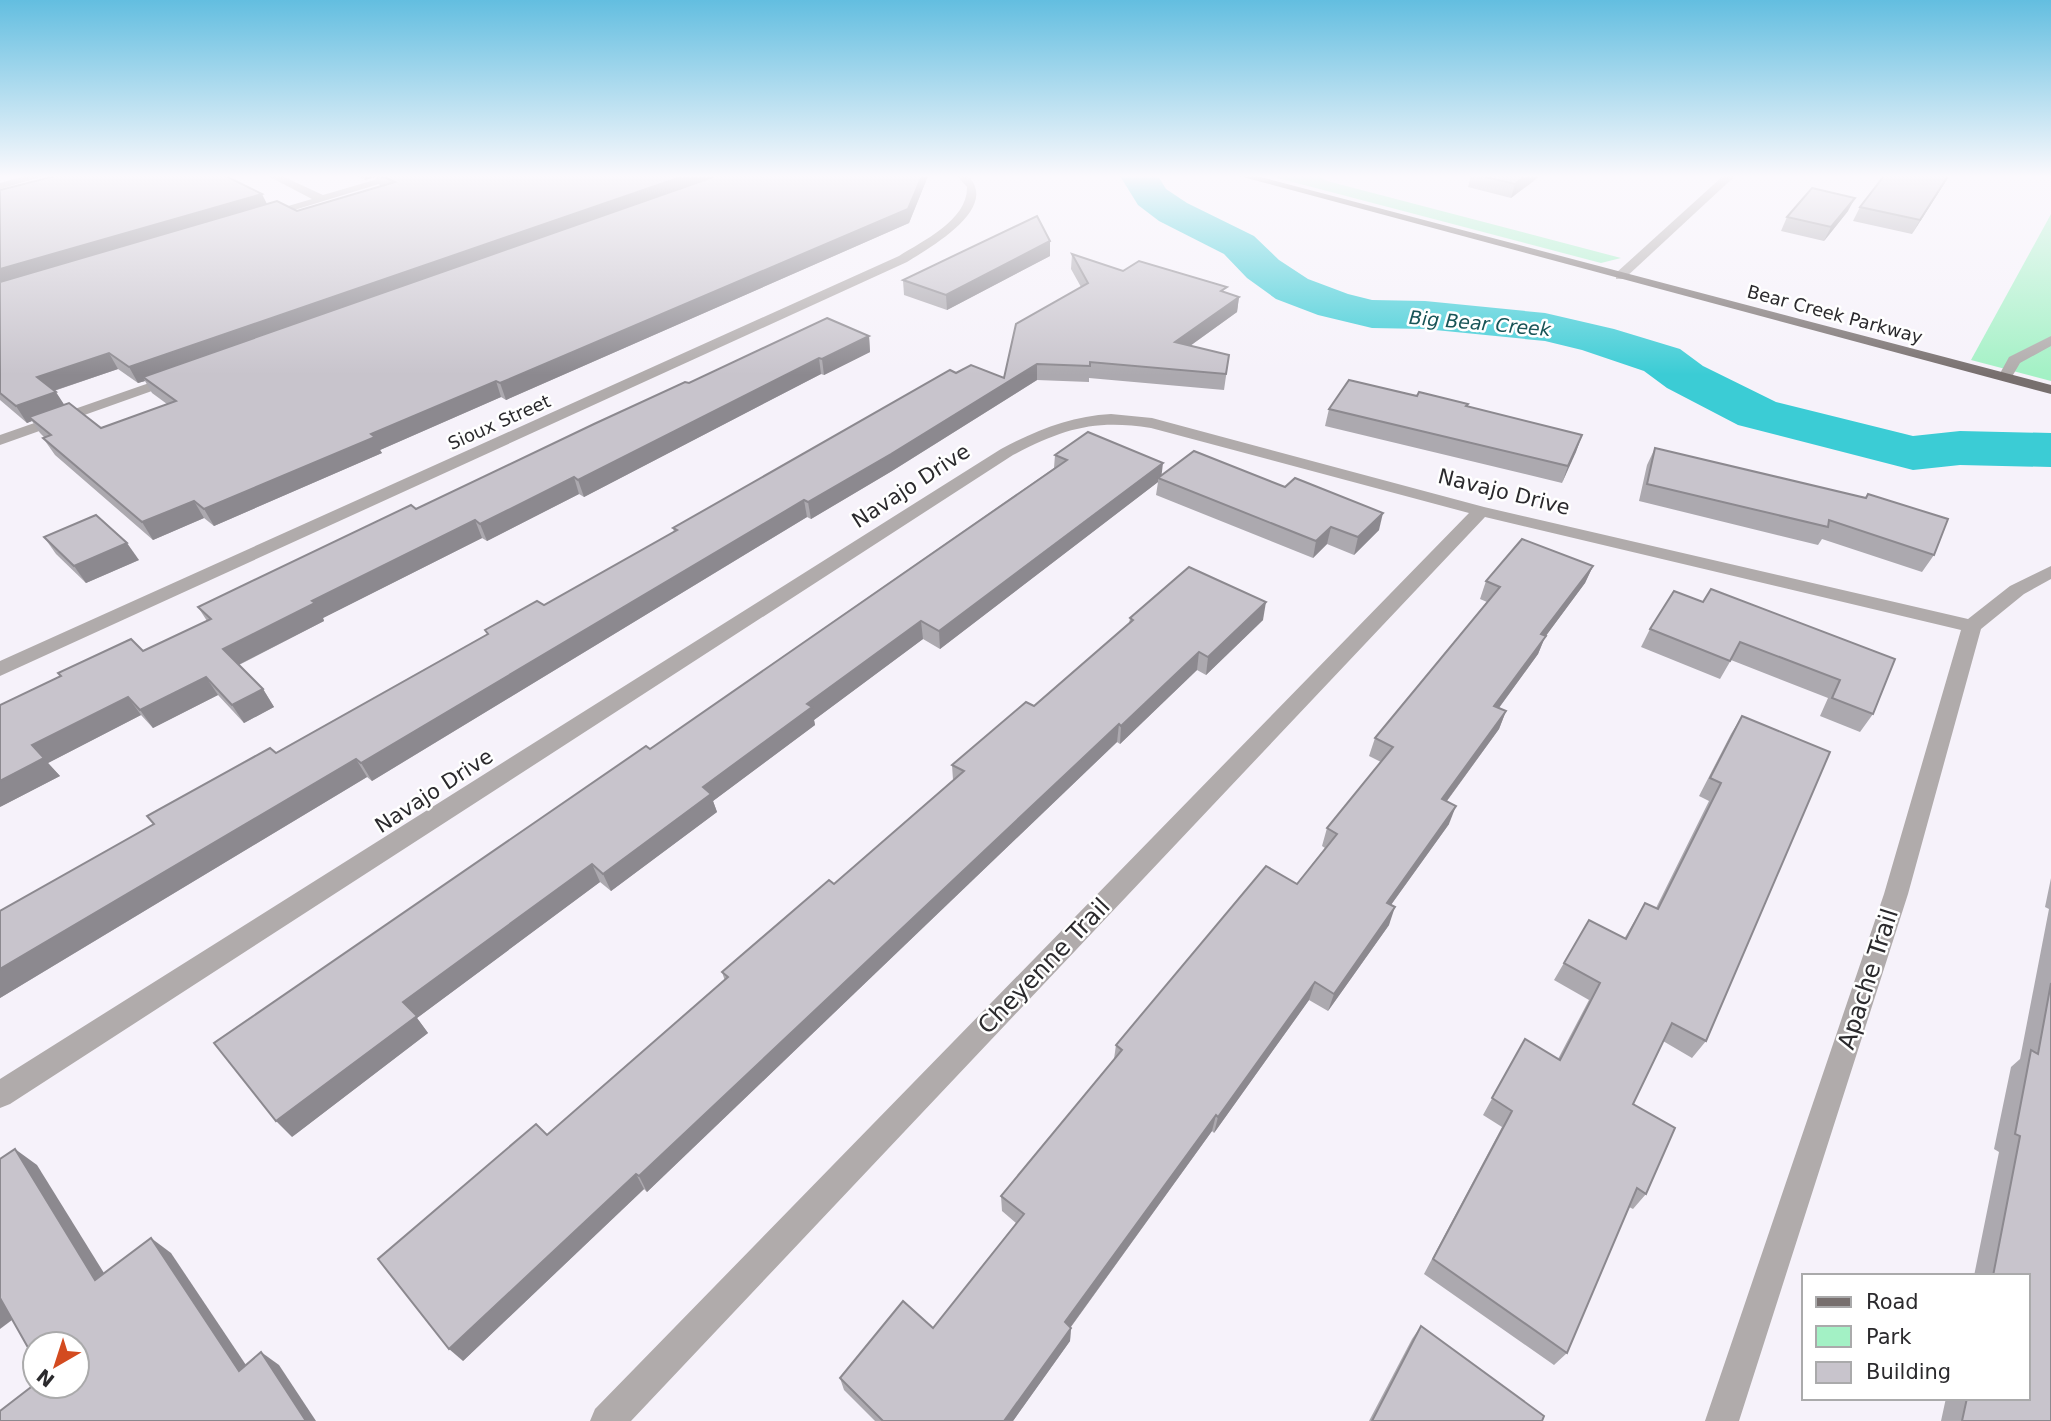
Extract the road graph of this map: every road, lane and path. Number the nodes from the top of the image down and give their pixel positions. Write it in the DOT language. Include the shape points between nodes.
graph roads {
  1 [pos="929,242"];
  2 [pos="1493,242"];
  3 [pos="1657,242"];
  4 [pos="1620,276"];
  5 [pos="2051,340"];
  6 [pos="183,375"];
  7 [pos="2005,377"];
  8 [pos="2051,390"];
  9 [pos="0,440"];
  10 [pos="1480,511"];
  11 [pos="2051,572"];
  12 [pos="1972,626"];
  13 [pos="0,670"];
  14 [pos="0,1095"];
  15 [pos="607,1421"];
  16 [pos="1723,1421"];
  1 -- 13 [label="street, Sioux Street" via="903,259"];
  2 -- 4 [label="main road, Bear Creek Parkway"];
  3 -- 4 [label="street"];
  4 -- 7 [label="main road, Bear Creek Parkway"];
  5 -- 7 [label="street" via="2014,360"];
  6 -- 9 [label="street"];
  7 -- 8 [label="main road, Bear Creek Parkway"];
  10 -- 12 [label="street, Navajo Drive"];
  10 -- 14 [label="street, Navajo Drive" via="1115,417 1066,425 1035,437"];
  10 -- 15 [label="street, Cheyenne Trail"];
  11 -- 12 [label="street" via="2017,590"];
  12 -- 16 [label="street, Apache Trail" via="1896,894"];
}
